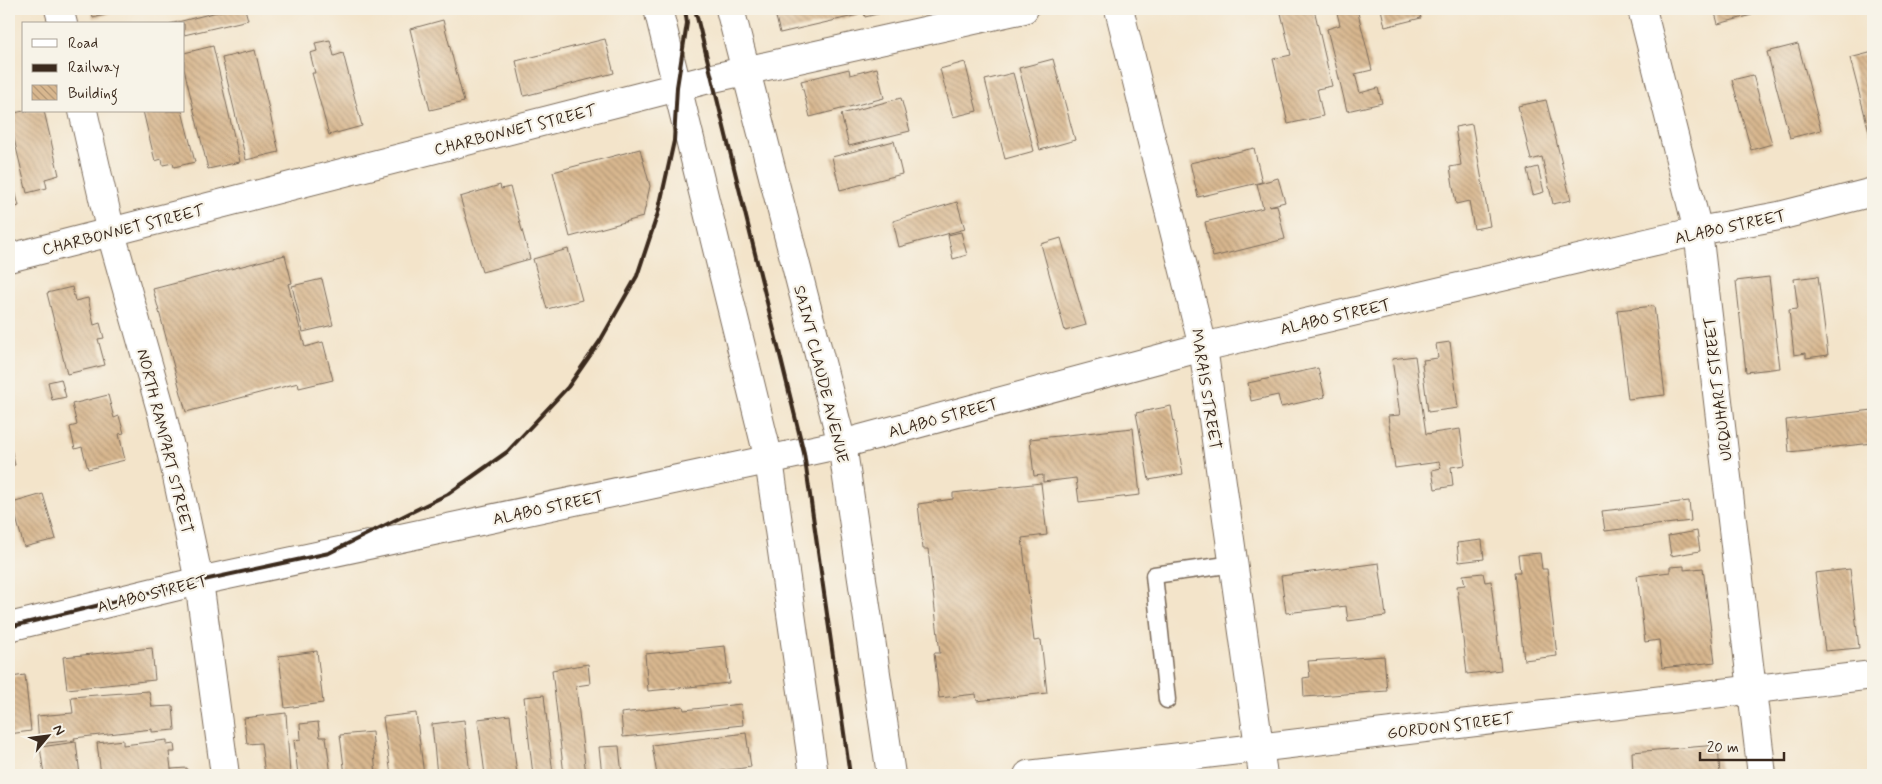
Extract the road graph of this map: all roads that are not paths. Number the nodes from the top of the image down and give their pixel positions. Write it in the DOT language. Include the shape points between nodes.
graph roads {
  1 [pos="59,9"];
  2 [pos="658,9"];
  3 [pos="730,9"];
  4 [pos="1024,9"];
  5 [pos="1119,9"];
  6 [pos="1642,9"];
  7 [pos="62,22"];
  8 [pos="745,71"];
  9 [pos="677,87"];
  10 [pos="83,112"];
  11 [pos="1873,192"];
  12 [pos="1873,213"];
  13 [pos="1778,216"];
  14 [pos="1698,231"];
  15 [pos="111,233"];
  16 [pos="9,258"];
  17 [pos="1203,347"];
  18 [pos="842,444"];
  19 [pos="770,460"];
  20 [pos="1234,564"];
  21 [pos="199,581"];
  22 [pos="9,628"];
  23 [pos="1873,675"];
  24 [pos="1753,690"];
  25 [pos="1167,700"];
  26 [pos="1260,747"];
  27 [pos="225,775"];
  28 [pos="814,775"];
  29 [pos="891,775"];
  30 [pos="1028,775"];
  31 [pos="1263,775"];
  32 [pos="1762,775"];
  1 -- 7 [label="street"];
  2 -- 9 [label="street"];
  3 -- 8 [label="street, SAINT CLAUDE AVENUE"];
  4 -- 8 [label="street, CHARBONNET STREET"];
  5 -- 17 [label="street, MARAIS STREET"];
  6 -- 14 [label="street, URQUHART STREET"];
  8 -- 9 [label="street, CHARBONNET STREET"];
  8 -- 18 [label="street, SAINT CLAUDE AVENUE"];
  9 -- 15 [label="street, CHARBONNET STREET"];
  9 -- 19 [label="street"];
  10 -- 15 [label="street, NORTH RAMPART STREET"];
  11 -- 13 [label="street, ALABO STREET"];
  12 -- 13 [label="street"];
  13 -- 14 [label="street, ALABO STREET"];
  14 -- 17 [label="street, ALABO STREET"];
  14 -- 24 [label="street, URQUHART STREET"];
  15 -- 16 [label="street, CHARBONNET STREET"];
  15 -- 21 [label="street, NORTH RAMPART STREET" via="161,410"];
  17 -- 18 [label="street, ALABO STREET"];
  17 -- 20 [label="street, MARAIS STREET"];
  18 -- 19 [label="street, ALABO STREET"];
  18 -- 29 [label="street, SAINT CLAUDE AVENUE"];
  19 -- 21 [label="street, ALABO STREET"];
  19 -- 28 [label="street"];
  20 -- 25 [label="lane" via="1154,575"];
  20 -- 26 [label="street, MARAIS STREET"];
  21 -- 22 [label="street, ALABO STREET"];
  21 -- 27 [label="street, NORTH RAMPART STREET"];
  23 -- 24 [label="street, GORDON STREET"];
  24 -- 26 [label="street, GORDON STREET"];
  24 -- 32 [label="street, URQUHART STREET"];
  26 -- 30 [label="street, GORDON STREET"];
  26 -- 31 [label="street, MARAIS STREET"];
}
